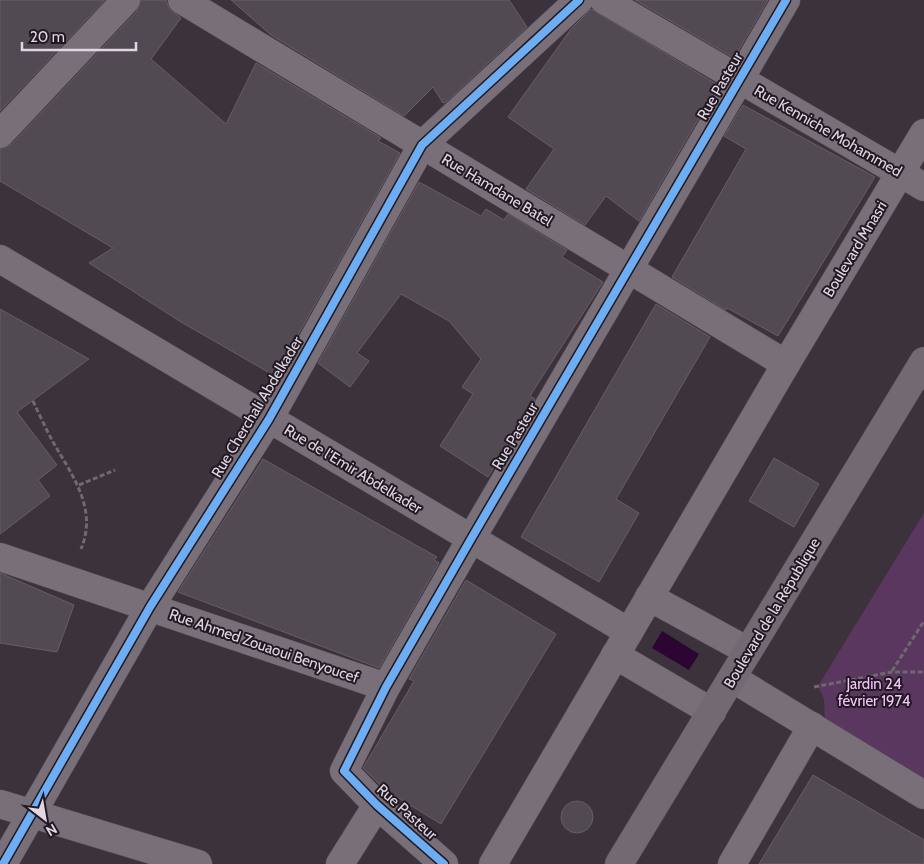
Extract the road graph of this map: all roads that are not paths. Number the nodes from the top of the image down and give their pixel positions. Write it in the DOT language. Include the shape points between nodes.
graph roads {
  1 [pos="126,0"];
  2 [pos="182,0"];
  3 [pos="579,0"];
  4 [pos="604,0"];
  5 [pos="786,0"];
  6 [pos="739,80"];
  7 [pos="924,133"];
  8 [pos="0,134"];
  9 [pos="422,145"];
  10 [pos="900,173"];
  11 [pos="924,187"];
  12 [pos="0,259"];
  13 [pos="630,270"];
  14 [pos="924,361"];
  15 [pos="786,364"];
  16 [pos="268,419"];
  17 [pos="470,538"];
  18 [pos="0,556"];
  19 [pos="649,597"];
  20 [pos="150,607"];
  21 [pos="629,632"];
  22 [pos="748,651"];
  23 [pos="615,655"];
  24 [pos="732,678"];
  25 [pos="386,687"];
  26 [pos="712,712"];
  27 [pos="812,726"];
  28 [pos="924,795"];
  29 [pos="0,804"];
  30 [pos="377,805"];
  31 [pos="33,814"];
  32 [pos="3,864"];
  33 [pos="198,864"];
  34 [pos="340,864"];
  35 [pos="444,864"];
  36 [pos="492,864"];
  37 [pos="619,864"];
  38 [pos="732,864"];
  1 -- 8 [label="street"];
  2 -- 9 [label="street, Rue Hamdane Batel"];
  3 -- 9 [label="street, Rue Cherchali Abdelkader"];
  4 -- 6 [label="street, Rue Kenniche Mohammed"];
  5 -- 6 [label="street, Rue Pasteur"];
  6 -- 10 [label="street, Rue Kenniche Mohammed"];
  6 -- 13 [label="street, Rue Pasteur"];
  7 -- 10 [label="street, Boulevard Mnasri"];
  9 -- 13 [label="street, Rue Hamdane Batel"];
  9 -- 16 [label="street, Rue Cherchali Abdelkader"];
  10 -- 11 [label="street, Rue Kenniche Mohammed"];
  10 -- 15 [label="street, Boulevard Mnasri"];
  12 -- 16 [label="street, Rue de l'Emir Abdelkader"];
  13 -- 15 [label="street, Rue Hamdane Batel"];
  13 -- 17 [label="street, Rue Pasteur"];
  14 -- 22 [label="main road, Boulevard de la République"];
  15 -- 19 [label="street, Boulevard Mnasri"];
  16 -- 17 [label="street, Rue de l'Emir Abdelkader"];
  16 -- 20 [label="street, Rue Cherchali Abdelkader"];
  17 -- 21 [label="street, Rue de l'Emir Abdelkader"];
  17 -- 25 [label="street, Rue Pasteur"];
  18 -- 20 [label="street, Rue Ahmed Zouaoui Benyoucef"];
  19 -- 21 [label="street, Boulevard Mnasri"];
  19 -- 22 [label="street"];
  20 -- 25 [label="street, Rue Ahmed Zouaoui Benyoucef"];
  20 -- 31 [label="street, Rue Cherchali Abdelkader"];
  21 -- 23 [label="street, Boulevard Mnasri"];
  22 -- 24 [label="main road, Boulevard de la République"];
  23 -- 26 [label="street"];
  23 -- 36 [label="street, Boulevard Mnasri"];
  24 -- 26 [label="main road, Boulevard de la République"];
  24 -- 27 [label="street"];
  25 -- 30 [label="street, Rue Pasteur" via="344,772"];
  26 -- 37 [label="main road, Boulevard de la République"];
  27 -- 28 [label="street"];
  27 -- 38 [label="street"];
  29 -- 31 [label="street"];
  30 -- 34 [label="street"];
  30 -- 35 [label="street, Rue Pasteur"];
  31 -- 32 [label="street, Rue Cherchali Abdelkader"];
  31 -- 33 [label="street"];
}
